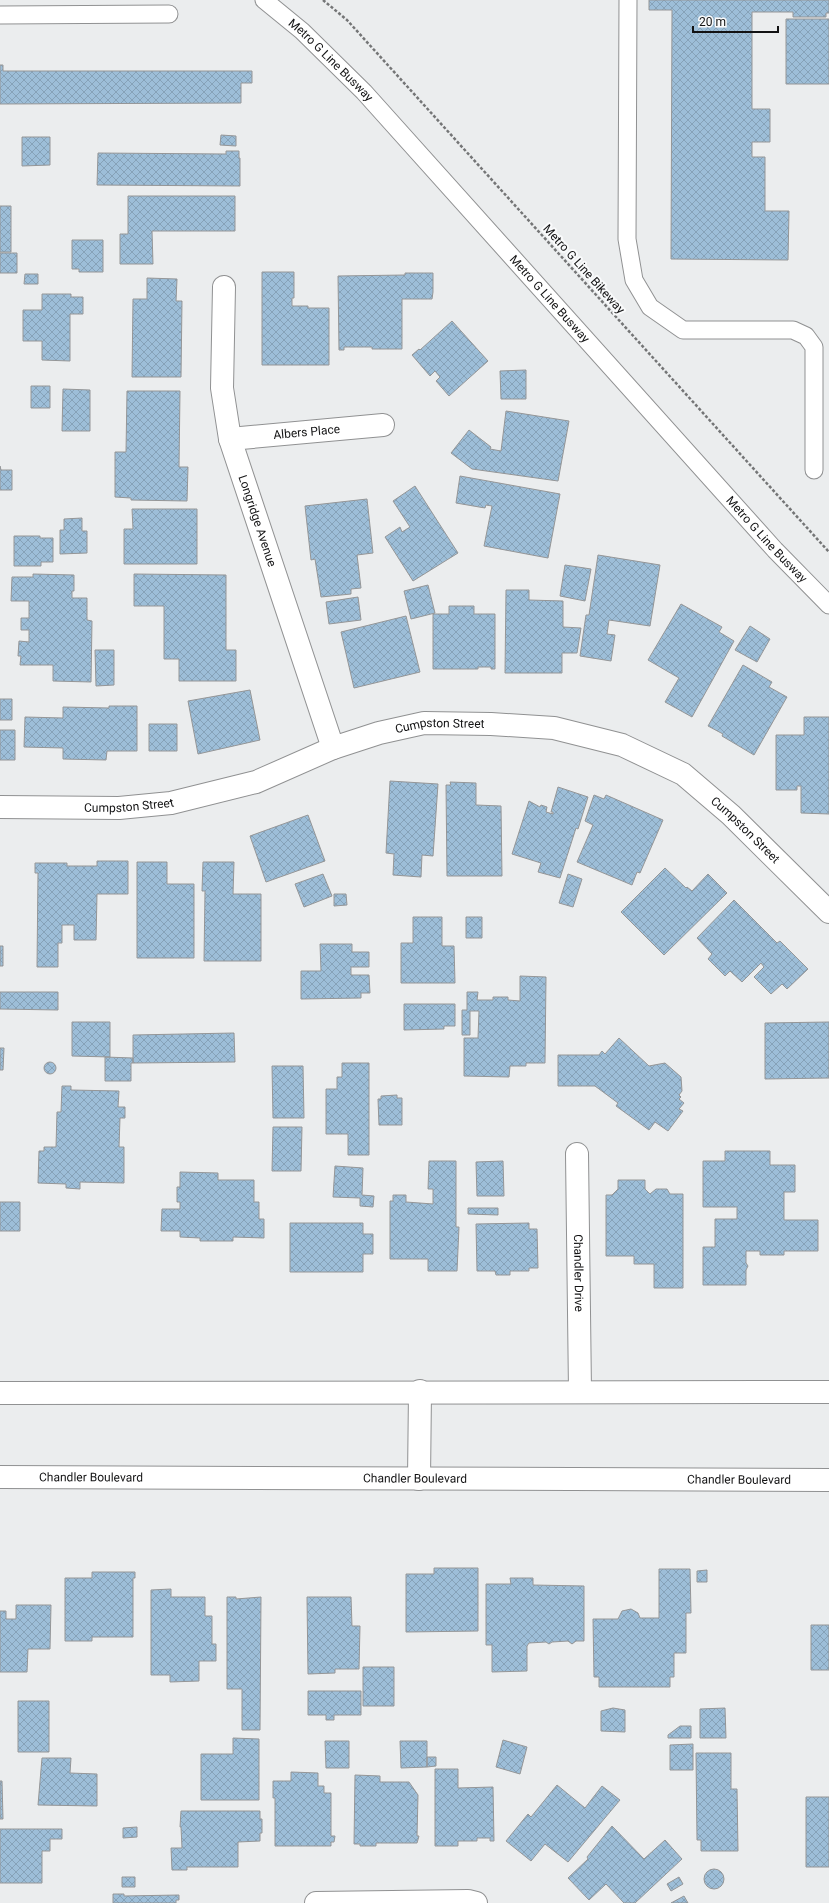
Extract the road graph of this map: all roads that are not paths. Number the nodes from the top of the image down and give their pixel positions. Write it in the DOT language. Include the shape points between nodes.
graph roads {
  1 [pos="264,0"];
  2 [pos="628,0"];
  3 [pos="169,14"];
  4 [pos="0,15"];
  5 [pos="224,287"];
  6 [pos="383,425"];
  7 [pos="230,440"];
  8 [pos="814,470"];
  9 [pos="829,605"];
  10 [pos="333,748"];
  11 [pos="0,807"];
  12 [pos="829,912"];
  13 [pos="578,1154"];
  14 [pos="420,1391"];
  15 [pos="580,1391"];
  16 [pos="0,1392"];
  17 [pos="829,1392"];
  18 [pos="0,1477"];
  19 [pos="419,1479"];
  20 [pos="829,1480"];
  21 [pos="316,1903"];
  22 [pos="476,1903"];
  1 -- 9 [label="lane, Metro G Line Busway" via="302,31 364,92 776,550"];
  2 -- 8 [label="lane" via="628,239 634,280 650,307 683,330 794,330 806,336 814,347"];
  3 -- 4 [label="lane"];
  5 -- 7 [label="street, Longridge Avenue" via="222,388"];
  6 -- 7 [label="street, Albers Place"];
  7 -- 10 [label="street, Longridge Avenue"];
  10 -- 11 [label="street, Cumpston Street" via="256,782 171,803 119,808"];
  10 -- 12 [label="street, Cumpston Street" via="379,733 424,723 554,728 622,745 682,774 731,815"];
  13 -- 15 [label="street, Chandler Drive"];
  14 -- 15 [label="street"];
  14 -- 16 [label="street"];
  14 -- 19 [label="street"];
  15 -- 17 [label="street"];
  18 -- 19 [label="street, Chandler Boulevard"];
  19 -- 20 [label="street, Chandler Boulevard"];
  21 -- 22 [label="street"];
}
